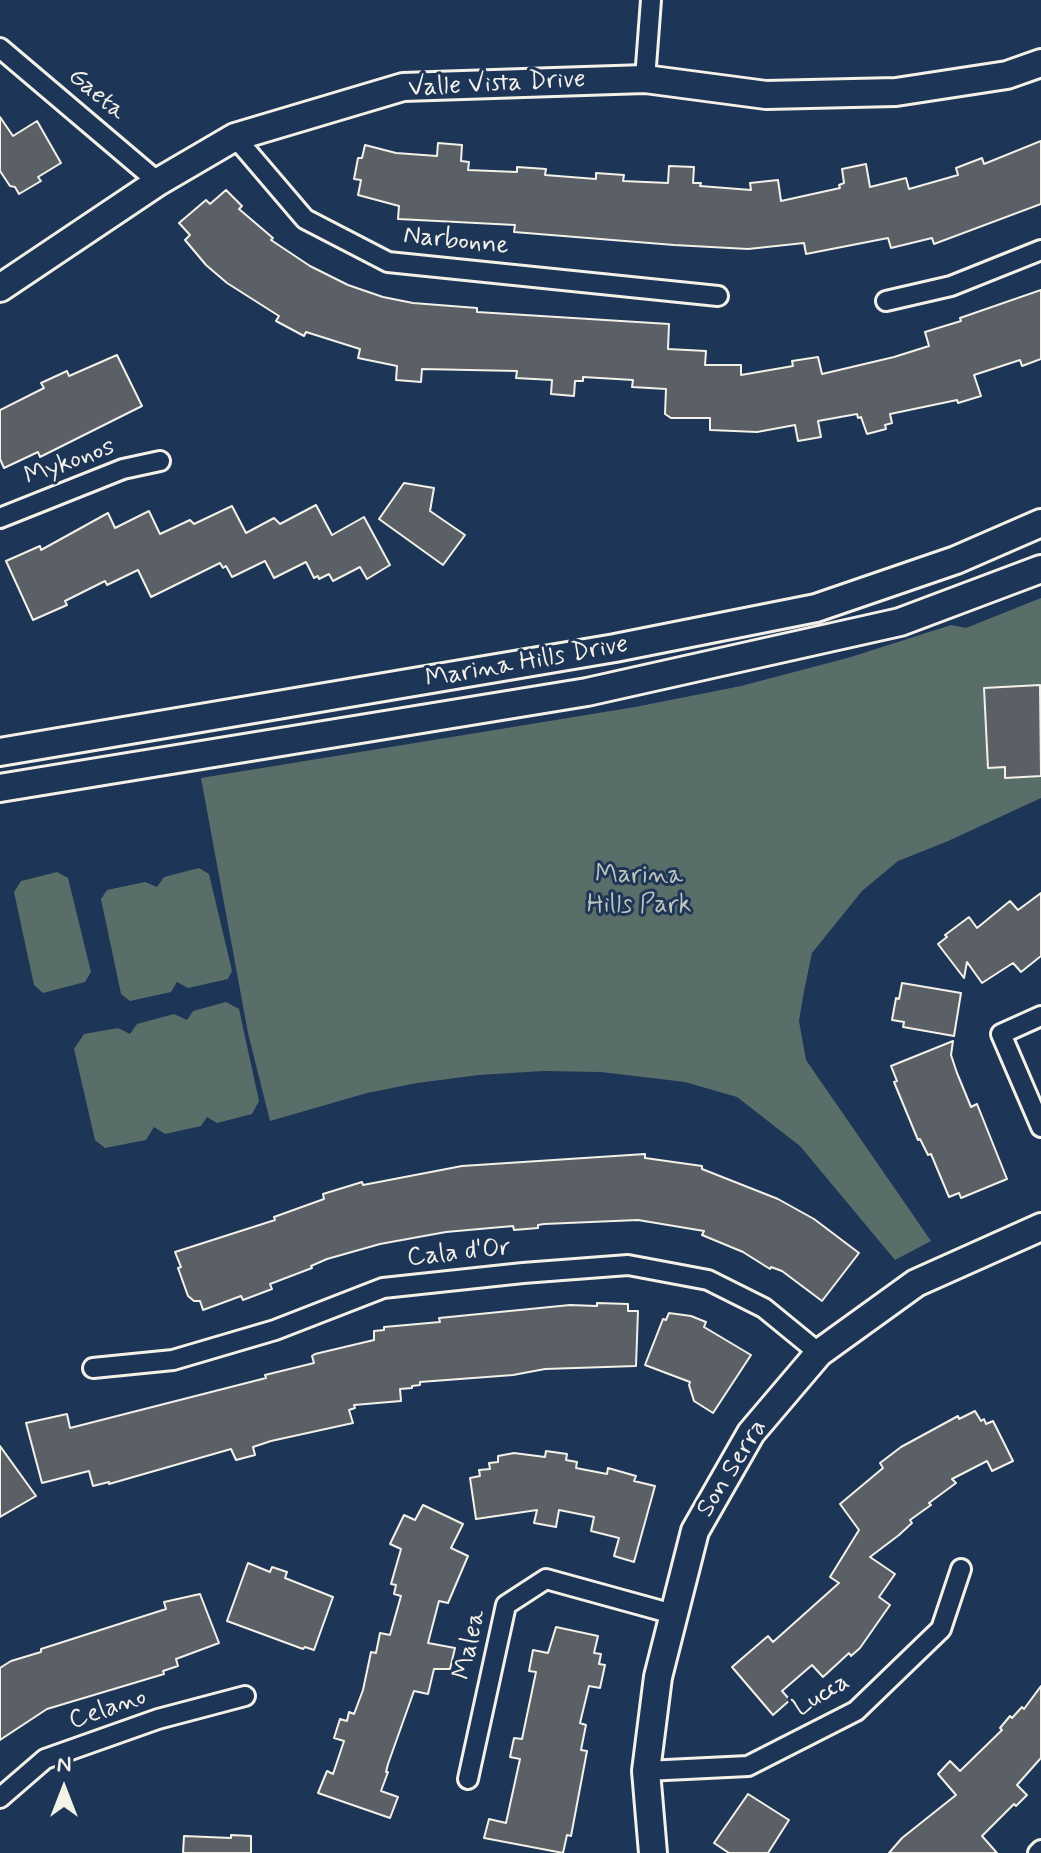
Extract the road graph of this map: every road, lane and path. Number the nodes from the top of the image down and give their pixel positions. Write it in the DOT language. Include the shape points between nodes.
graph roads {
  1 [pos="651,0"];
  2 [pos="0,48"];
  3 [pos="1041,63"];
  4 [pos="645,79"];
  5 [pos="235,137"];
  6 [pos="158,182"];
  7 [pos="1041,250"];
  8 [pos="0,288"];
  9 [pos="718,296"];
  10 [pos="886,301"];
  11 [pos="160,461"];
  12 [pos="0,518"];
  13 [pos="1041,523"];
  14 [pos="1041,569"];
  15 [pos="0,752"];
  16 [pos="0,788"];
  17 [pos="1041,1016"];
  18 [pos="1041,1127"];
  19 [pos="1041,1227"];
  20 [pos="819,1353"];
  21 [pos="93,1368"];
  22 [pos="961,1569"];
  23 [pos="673,1614"];
  24 [pos="245,1696"];
  25 [pos="646,1771"];
  26 [pos="468,1779"];
  27 [pos="0,1798"];
  28 [pos="653,1853"];
  1 -- 4 [label="street"];
  2 -- 6 [label="street, Gaeta"];
  3 -- 4 [label="street, Valle Vista Drive" via="1007,75 896,92 766,95"];
  4 -- 5 [label="street, Valle Vista Drive" via="403,87"];
  5 -- 6 [label="street, Valle Vista Drive"];
  5 -- 9 [label="street, Narbonne" via="305,219 388,262"];
  6 -- 8 [label="street, Valle Vista Drive"];
  7 -- 10 [label="street" via="951,286"];
  11 -- 12 [label="street, Mykonos" via="123,469"];
  13 -- 15 [label="street, Marina Hills Drive" via="956,560 816,608 615,648"];
  14 -- 16 [label="street, Marina Hills Drive" via="900,622 587,692"];
  17 -- 18 [label="street" via="1001,1034"];
  19 -- 20 [label="street, Son Serra" via="916,1283"];
  20 -- 21 [label="street, Cala d'Or" via="764,1308 708,1280 628,1265 383,1288 275,1330 173,1360"];
  20 -- 23 [label="street, Son Serra" via="751,1433 695,1531"];
  22 -- 25 [label="street, Lucca" via="941,1629 856,1711 748,1766"];
  23 -- 25 [label="street, Son Serra" via="658,1677"];
  23 -- 26 [label="street, Malea" via="546,1579 506,1605"];
  24 -- 27 [label="street, Celano" via="158,1719 45,1759"];
  25 -- 28 [label="street, Son Serra"];
}
